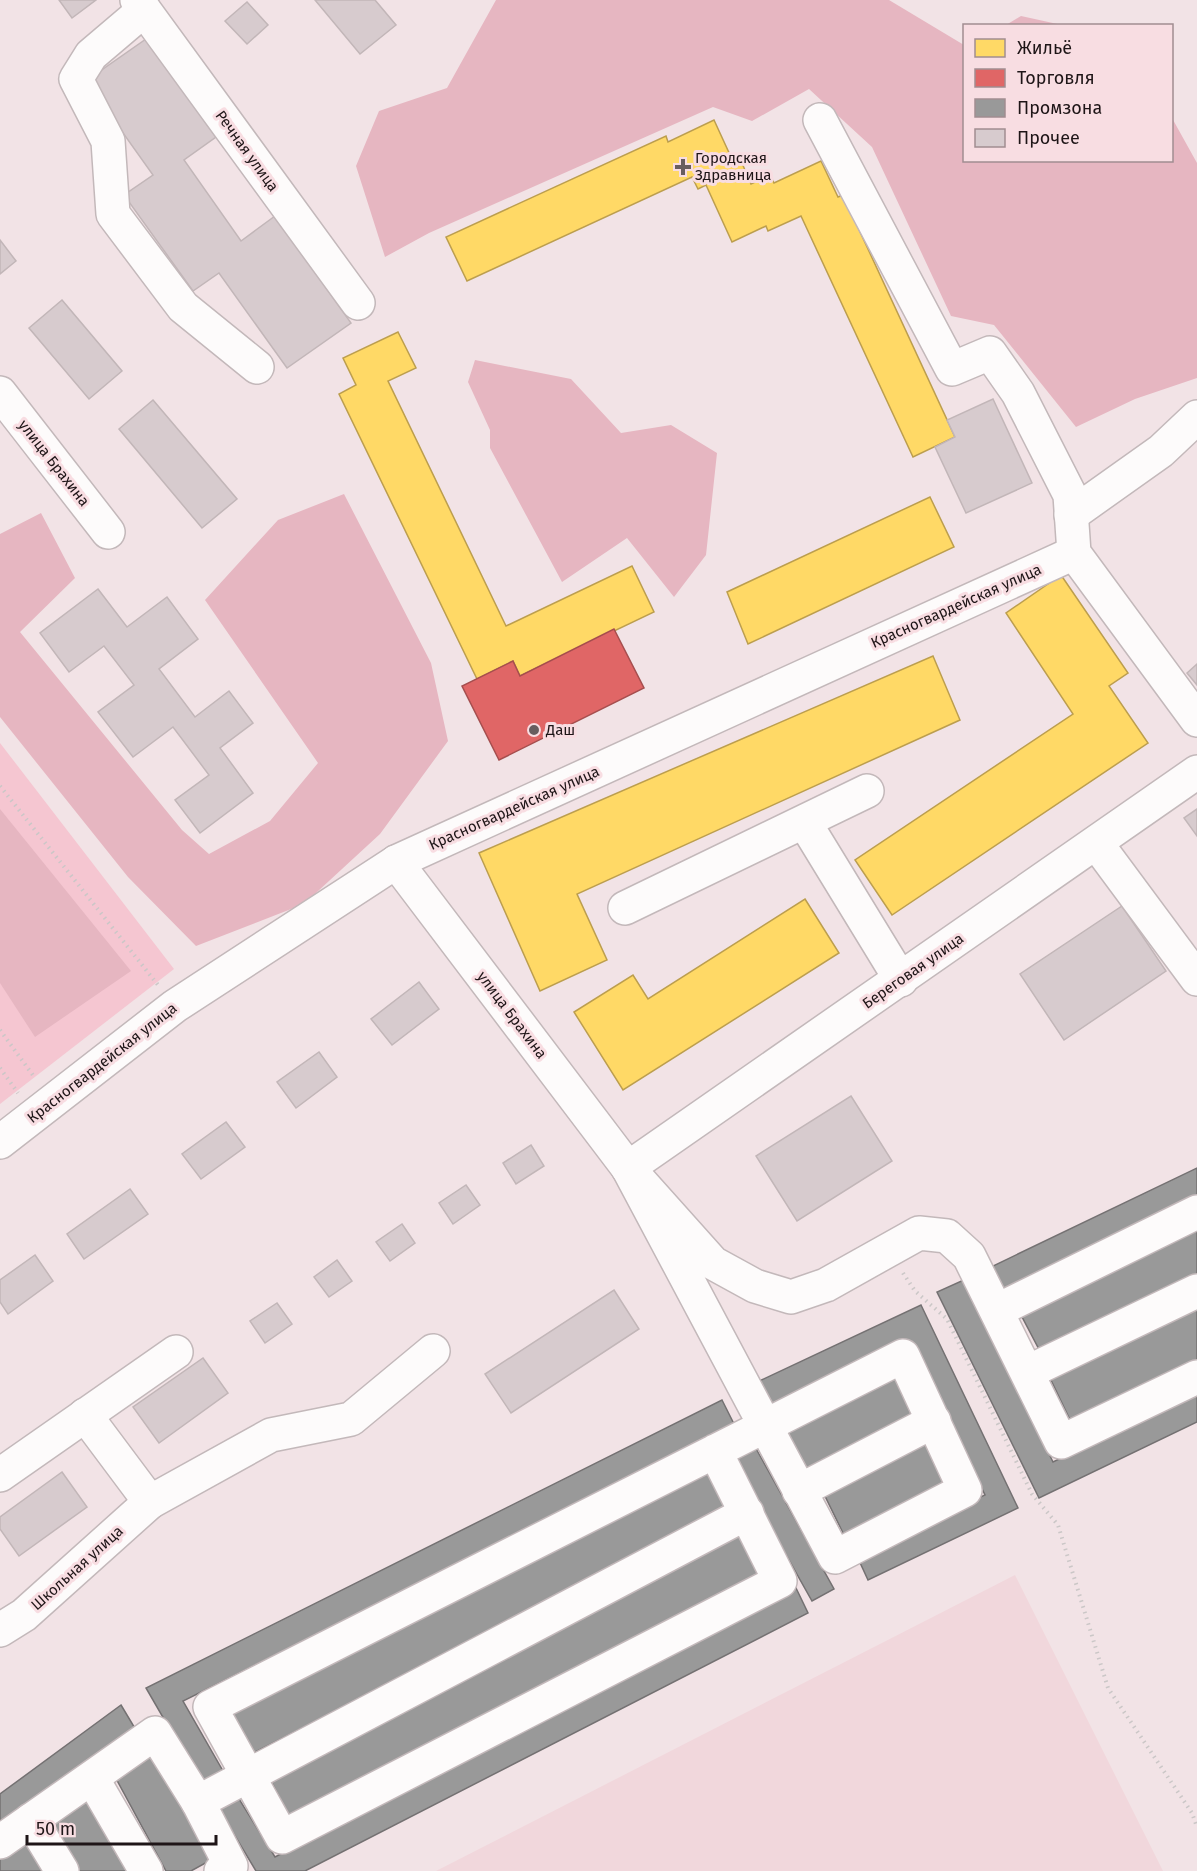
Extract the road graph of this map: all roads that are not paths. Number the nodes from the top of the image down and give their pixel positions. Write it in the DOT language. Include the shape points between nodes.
graph roads {
  1 [pos="141,5"];
  2 [pos="820,120"];
  3 [pos="358,303"];
  4 [pos="257,367"];
  5 [pos="0,393"];
  6 [pos="1197,417"];
  7 [pos="1071,516"];
  8 [pos="108,532"];
  9 [pos="1074,553"];
  10 [pos="1197,720"];
  11 [pos="1197,772"];
  12 [pos="867,790"];
  13 [pos="805,823"];
  14 [pos="1097,844"];
  15 [pos="396,862"];
  16 [pos="625,908"];
  17 [pos="1197,979"];
  18 [pos="901,980"];
  19 [pos="0,1142"];
  20 [pos="628,1168"];
  21 [pos="1197,1212"];
  22 [pos="1197,1291"];
  23 [pos="998,1310"];
  24 [pos="433,1351"];
  25 [pos="176,1352"];
  26 [pos="1028,1372"];
  27 [pos="1197,1377"];
  28 [pos="85,1415"];
  29 [pos="933,1421"];
  30 [pos="764,1426"];
  31 [pos="715,1451"];
  32 [pos="0,1475"];
  33 [pos="799,1491"];
  34 [pos="150,1502"];
  35 [pos="747,1513"];
  36 [pos="0,1630"];
  37 [pos="246,1775"];
  38 [pos="92,1778"];
  39 [pos="198,1802"];
  40 [pos="31,1820"];
  41 [pos="0,1842"];
  42 [pos="62,1871"];
  43 [pos="146,1871"];
  44 [pos="221,1871"];
  1 -- 3 [label="street, Речная улица"];
  1 -- 4 [label="street" via="91,55 76,79 108,141 112,214 183,307"];
  2 -- 7 [label="street" via="952,369 990,353 1018,393 1070,495"];
  5 -- 8 [label="street, улица Брахина"];
  6 -- 7 [label="street" via="1161,451"];
  7 -- 9 [label="street"];
  9 -- 10 [label="street"];
  9 -- 15 [label="street, Красногвардейская улица"];
  11 -- 14 [label="street, Береговая улица"];
  12 -- 13 [label="street"];
  13 -- 16 [label="street"];
  13 -- 18 [label="street"];
  14 -- 17 [label="street"];
  14 -- 18 [label="street, Береговая улица"];
  15 -- 19 [label="street, Красногвардейская улица" via="175,1006"];
  15 -- 20 [label="street, улица Брахина"];
  18 -- 20 [label="street, Береговая улица"];
  20 -- 23 [label="street" via="713,1263 755,1286 791,1297 826,1285 919,1233 947,1236 969,1256"];
  20 -- 30 [label="street"];
  21 -- 23 [label="street"];
  22 -- 26 [label="street"];
  23 -- 26 [label="street"];
  24 -- 34 [label="street, Школьная улица" via="351,1419 271,1435"];
  25 -- 28 [label="street"];
  26 -- 27 [label="street" via="1061,1442"];
  28 -- 32 [label="street"];
  28 -- 34 [label="street"];
  29 -- 30 [label="street" via="903,1356"];
  29 -- 33 [label="street"];
  29 -- 33 [label="street" via="965,1490 835,1557"];
  30 -- 31 [label="street"];
  30 -- 33 [label="street"];
  31 -- 35 [label="street"];
  31 -- 37 [label="street" via="210,1707"];
  34 -- 36 [label="street, Школьная улица" via="24,1615"];
  35 -- 37 [label="street"];
  35 -- 37 [label="street" via="780,1581 282,1837"];
  37 -- 39 [label="street"];
  38 -- 39 [label="street" via="155,1733"];
  38 -- 40 [label="street"];
  38 -- 43 [label="street"];
  39 -- 44 [label="street" via="231,1866"];
  40 -- 41 [label="street"];
  40 -- 42 [label="street"];
}
